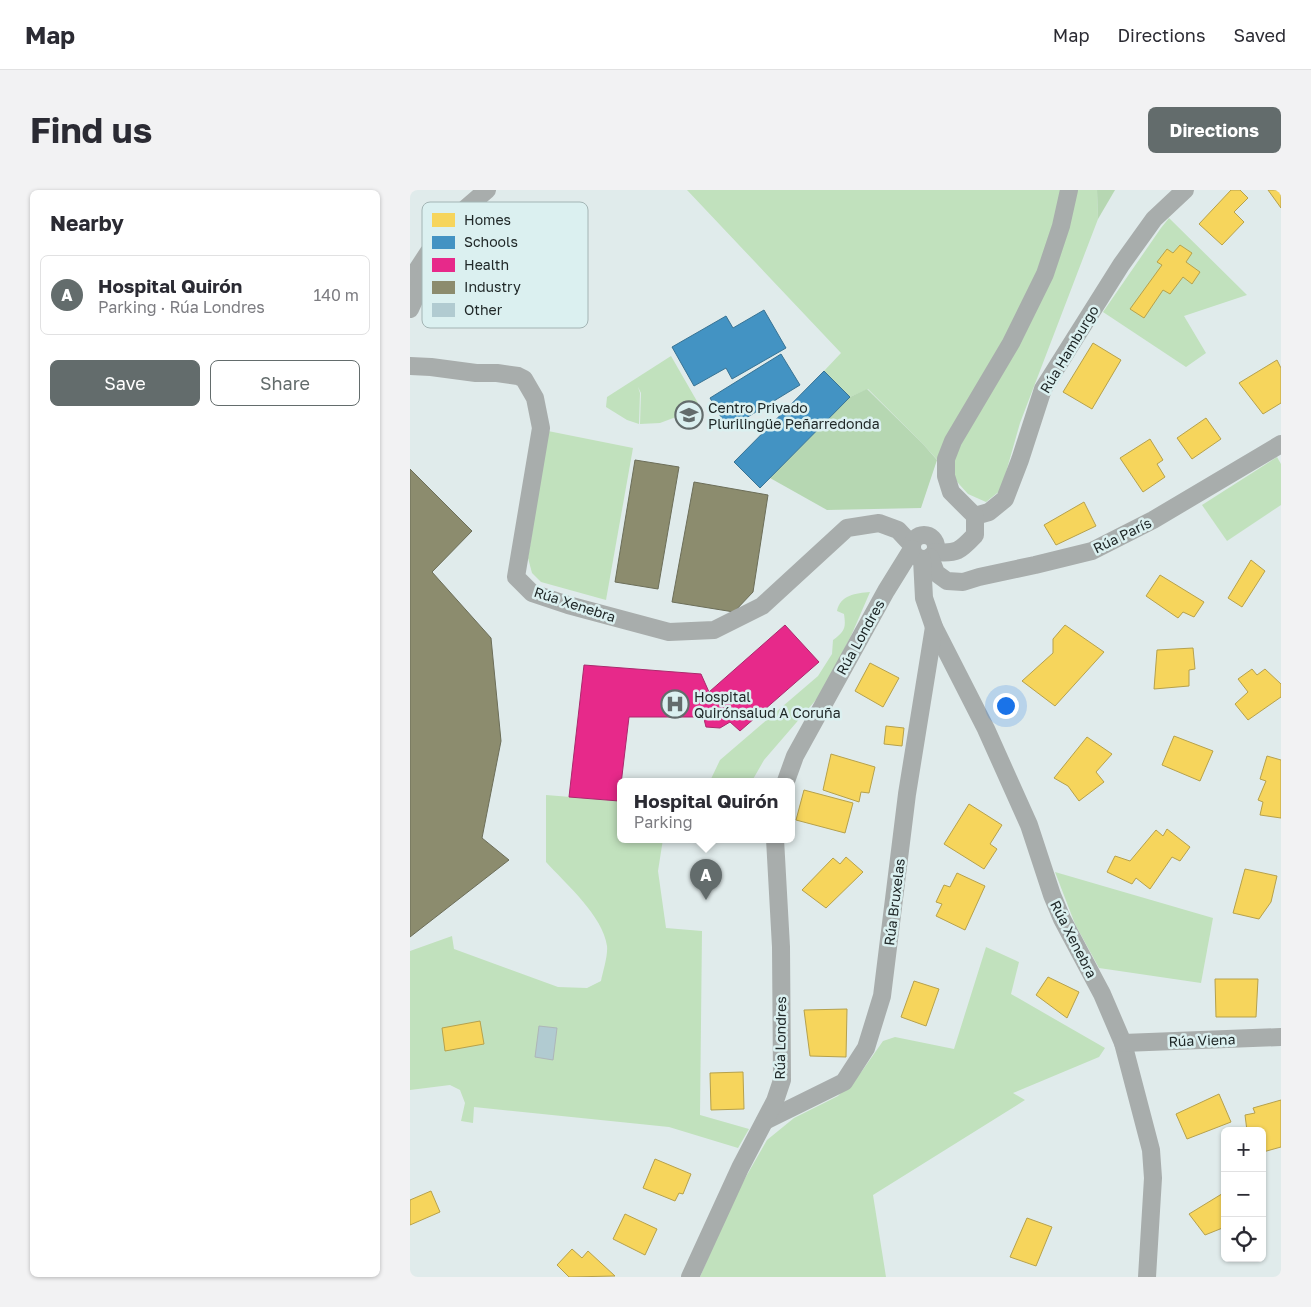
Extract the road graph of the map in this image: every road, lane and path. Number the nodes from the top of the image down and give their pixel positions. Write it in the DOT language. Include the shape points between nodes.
graph roads {
  1 [pos="488,190"];
  2 [pos="1069,190"];
  3 [pos="1185,190"];
  4 [pos="473,202"];
  5 [pos="422,262"];
  6 [pos="410,281"];
  7 [pos="422,282"];
  8 [pos="410,309"];
  9 [pos="410,354"];
  10 [pos="410,366"];
  11 [pos="430,367"];
  12 [pos="1281,444"];
  13 [pos="975,516"];
  14 [pos="922,552"];
  15 [pos="934,627"];
  16 [pos="787,778"];
  17 [pos="775,843"];
  18 [pos="1281,1037"];
  19 [pos="1122,1043"];
  20 [pos="765,1121"];
  21 [pos="690,1277"];
  22 [pos="1147,1277"];
  1 -- 4 [label="street"];
  2 -- 13 [label="street" via="1045,274 1011,343 953,441 946,459 946,476 951,492"];
  3 -- 13 [label="street, Rúa Hamburgo" via="1154,219 1126,257 1043,388 1005,499 988,512"];
  5 -- 6 [label="street"];
  7 -- 8 [label="street"];
  9 -- 11 [label="street"];
  10 -- 11 [label="street, Rúa Xenebra"];
  11 -- 14 [label="street, Rúa Xenebra" via="518,376 535,398 540,428 516,577 532,593 669,632 714,630 762,606 847,528 879,524 898,530"];
  12 -- 14 [label="street, Rúa París" via="1153,520 1092,551 963,582 947,581 936,573"];
  13 -- 14 [label="street" via="975,535 961,549 948,553"];
  14 -- 15 [label="street, Rúa Xenebra" via="924,598"];
  14 -- 16 [label="street, Rúa Londres" via="886,591 795,756"];
  15 -- 19 [label="street, Rúa Xenebra" via="1018,799 1062,919 1102,994"];
  15 -- 20 [label="street, Rúa Bruxelas" via="907,794 882,996 866,1048 844,1082"];
  17 -- 20 [label="street, Rúa Londres" via="781,947 782,1080"];
  18 -- 19 [label="street, Rúa Viena"];
  19 -- 22 [label="street, Rúa Xenebra" via="1151,1150 1153,1178"];
  20 -- 21 [label="street, Rúa Londres"];
}
